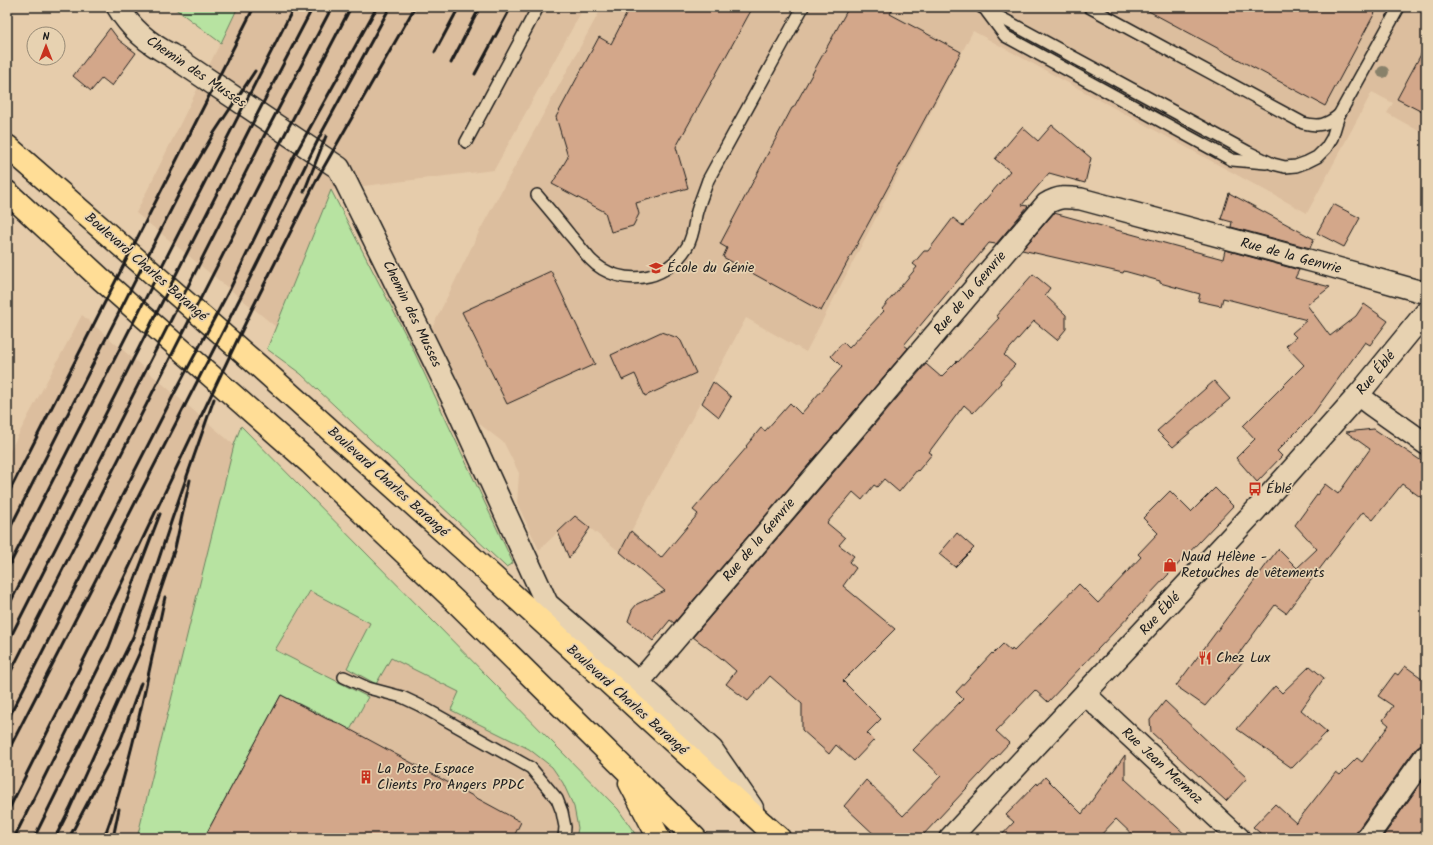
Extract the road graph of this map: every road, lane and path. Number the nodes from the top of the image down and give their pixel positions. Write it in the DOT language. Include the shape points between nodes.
graph roads {
  1 [pos="118,7"];
  2 [pos="538,7"];
  3 [pos="803,7"];
  4 [pos="1089,7"];
  5 [pos="1399,7"];
  6 [pos="983,8"];
  7 [pos="1340,115"];
  8 [pos="466,142"];
  9 [pos="7,146"];
  10 [pos="7,192"];
  11 [pos="537,195"];
  12 [pos="1426,294"];
  13 [pos="1426,312"];
  14 [pos="1358,395"];
  15 [pos="1426,444"];
  16 [pos="344,677"];
  17 [pos="637,682"];
  18 [pos="1085,694"];
  19 [pos="1426,755"];
  20 [pos="619,763"];
  21 [pos="771,831"];
  22 [pos="564,838"];
  23 [pos="660,838"];
  24 [pos="695,838"];
  25 [pos="950,838"];
  26 [pos="1239,838"];
  27 [pos="1367,838"];
  1 -- 17 [label="street, Chemin des Musses" via="132,27 157,48 339,168 455,403 547,604"];
  2 -- 8 [label="lane"];
  3 -- 11 [label="lane" via="708,180 688,246 668,267 642,277 613,274 601,268 590,259"];
  4 -- 7 [label="lane" via="1303,123 1322,125"];
  5 -- 7 [label="lane"];
  6 -- 7 [label="lane" via="1273,164 1296,166 1317,157 1332,138"];
  9 -- 21 [label="highway, Boulevard Charles Barangé" via="278,383"];
  10 -- 20 [label="highway" via="101,279 310,462"];
  12 -- 17 [label="street, Rue de la Genvrie" via="1081,199 1054,199 1046,204"];
  13 -- 14 [label="street, Rue Éblé"];
  14 -- 15 [label="street"];
  14 -- 18 [label="street, Rue Éblé" via="1256,510"];
  16 -- 22 [label="lane" via="419,705 531,768 557,799 565,827"];
  17 -- 21 [label="street, Boulevard Charles Barangé" via="712,750"];
  18 -- 25 [label="street, Rue Éblé"];
  18 -- 26 [label="street, Rue Jean Mermoz"];
  19 -- 27 [label="street"];
  20 -- 23 [label="highway"];
  20 -- 24 [label="highway"];
}
